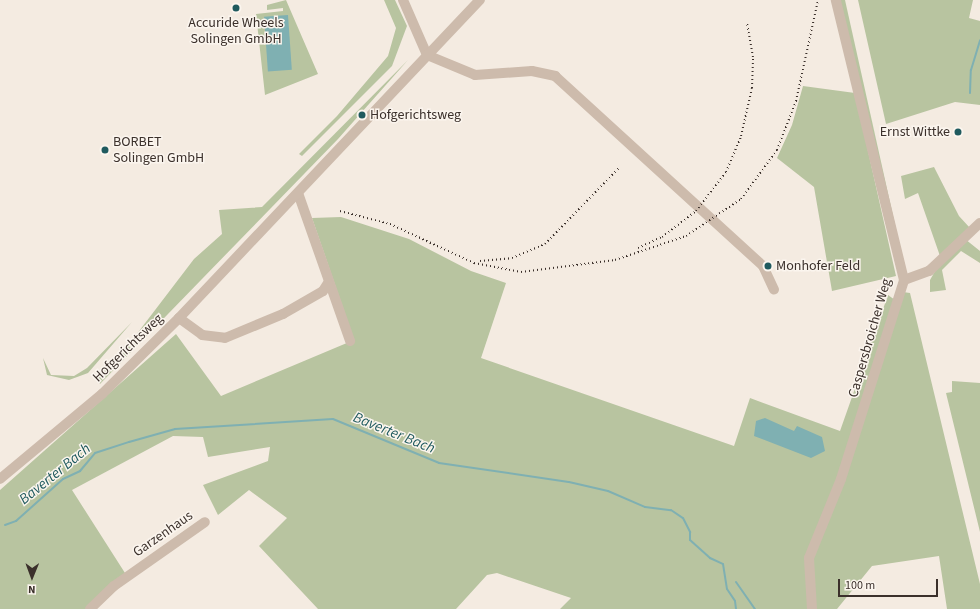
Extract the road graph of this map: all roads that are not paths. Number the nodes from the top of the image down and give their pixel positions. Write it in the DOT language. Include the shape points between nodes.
graph roads {
  1 [pos="403,0"];
  2 [pos="480,0"];
  3 [pos="836,0"];
  4 [pos="427,55"];
  5 [pos="298,194"];
  6 [pos="980,222"];
  7 [pos="904,280"];
  8 [pos="328,283"];
  9 [pos="774,290"];
  10 [pos="179,318"];
  11 [pos="350,341"];
  12 [pos="0,479"];
  13 [pos="205,522"];
  14 [pos="90,609"];
  15 [pos="812,609"];
  1 -- 4 [label="street"];
  2 -- 4 [label="street, Hofgerichtsweg"];
  3 -- 7 [label="street, Caspersbroicher Weg"];
  4 -- 5 [label="street, Hofgerichtsweg"];
  4 -- 9 [label="street" via="475,75 532,72 555,76 763,266"];
  5 -- 8 [label="street"];
  5 -- 10 [label="street, Hofgerichtsweg"];
  6 -- 7 [label="street" via="929,271"];
  7 -- 15 [label="street, Caspersbroicher Weg" via="841,479 809,558"];
  8 -- 10 [label="street" via="319,293 284,314 229,337 205,336"];
  8 -- 11 [label="street"];
  10 -- 12 [label="street, Hofgerichtsweg" via="102,394"];
  13 -- 14 [label="street, Garzenhaus" via="136,569"];
}
